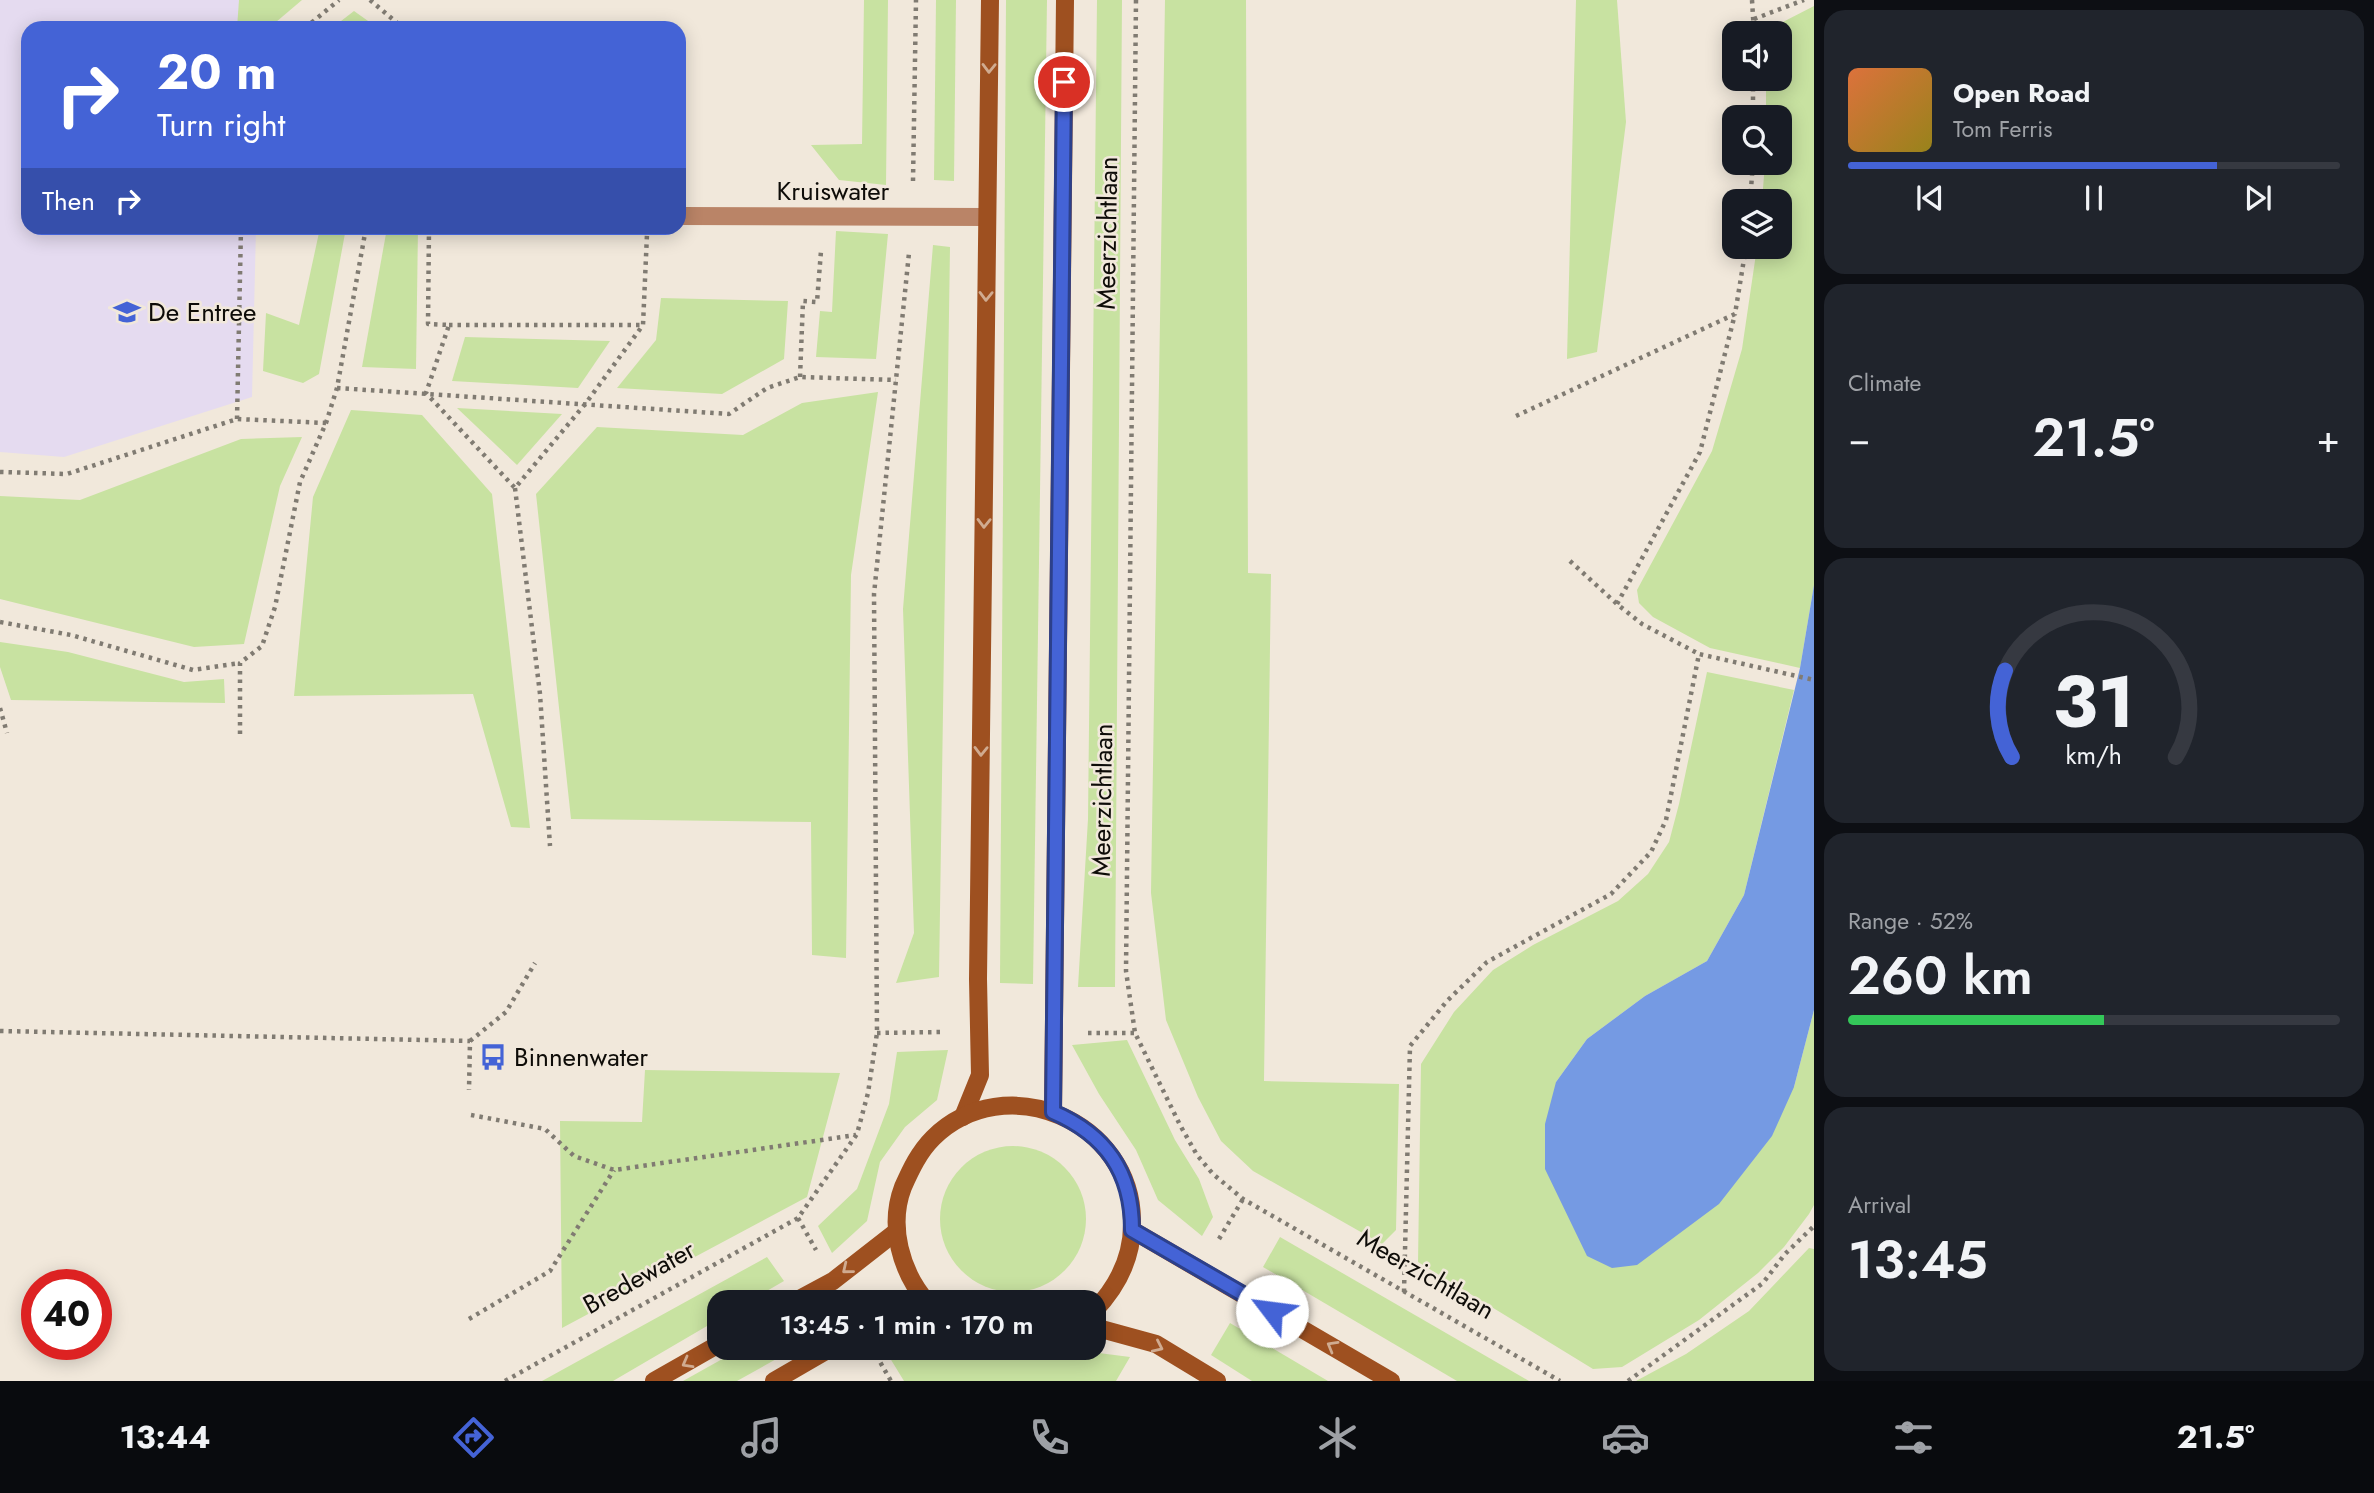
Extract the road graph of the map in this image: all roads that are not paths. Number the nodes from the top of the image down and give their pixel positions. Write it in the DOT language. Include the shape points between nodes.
graph roads {
  1 [pos="990,0"];
  2 [pos="1065,0"];
  3 [pos="686,216"];
  4 [pos="987,217"];
  5 [pos="1053,1112"];
  6 [pos="963,1117"];
  7 [pos="1132,1230"];
  8 [pos="897,1231"];
  9 [pos="816,1290"];
  10 [pos="919,1290"];
  11 [pos="1106,1299"];
  12 [pos="1106,1330"];
  13 [pos="707,1351"];
  14 [pos="810,1360"];
  15 [pos="654,1381"];
  16 [pos="774,1381"];
  17 [pos="1217,1381"];
  18 [pos="1391,1381"];
  1 -- 4 [label="street, one-way"];
  2 -- 5 [label="street, Meerzichtlaan"];
  3 -- 4 [label="street, Kruiswater"];
  4 -- 6 [label="street, one-way" via="980,1075"];
  5 -- 6 [label="street" via="1008,1105"];
  5 -- 7 [label="street" via="1087,1130 1113,1157 1129,1192"];
  6 -- 8 [label="street" via="934,1137 912,1164 900,1196"];
  7 -- 11 [label="street" via="1125,1266"];
  18 -- 7 [label="street, one-way"];
  8 -- 9 [label="street, one-way"];
  8 -- 10 [label="street" via="901,1254"];
  12 -- 17 [label="street, one-way" via="1156,1345"];
  13 -- 15 [label="street, one-way"];
  14 -- 16 [label="street"];
}
